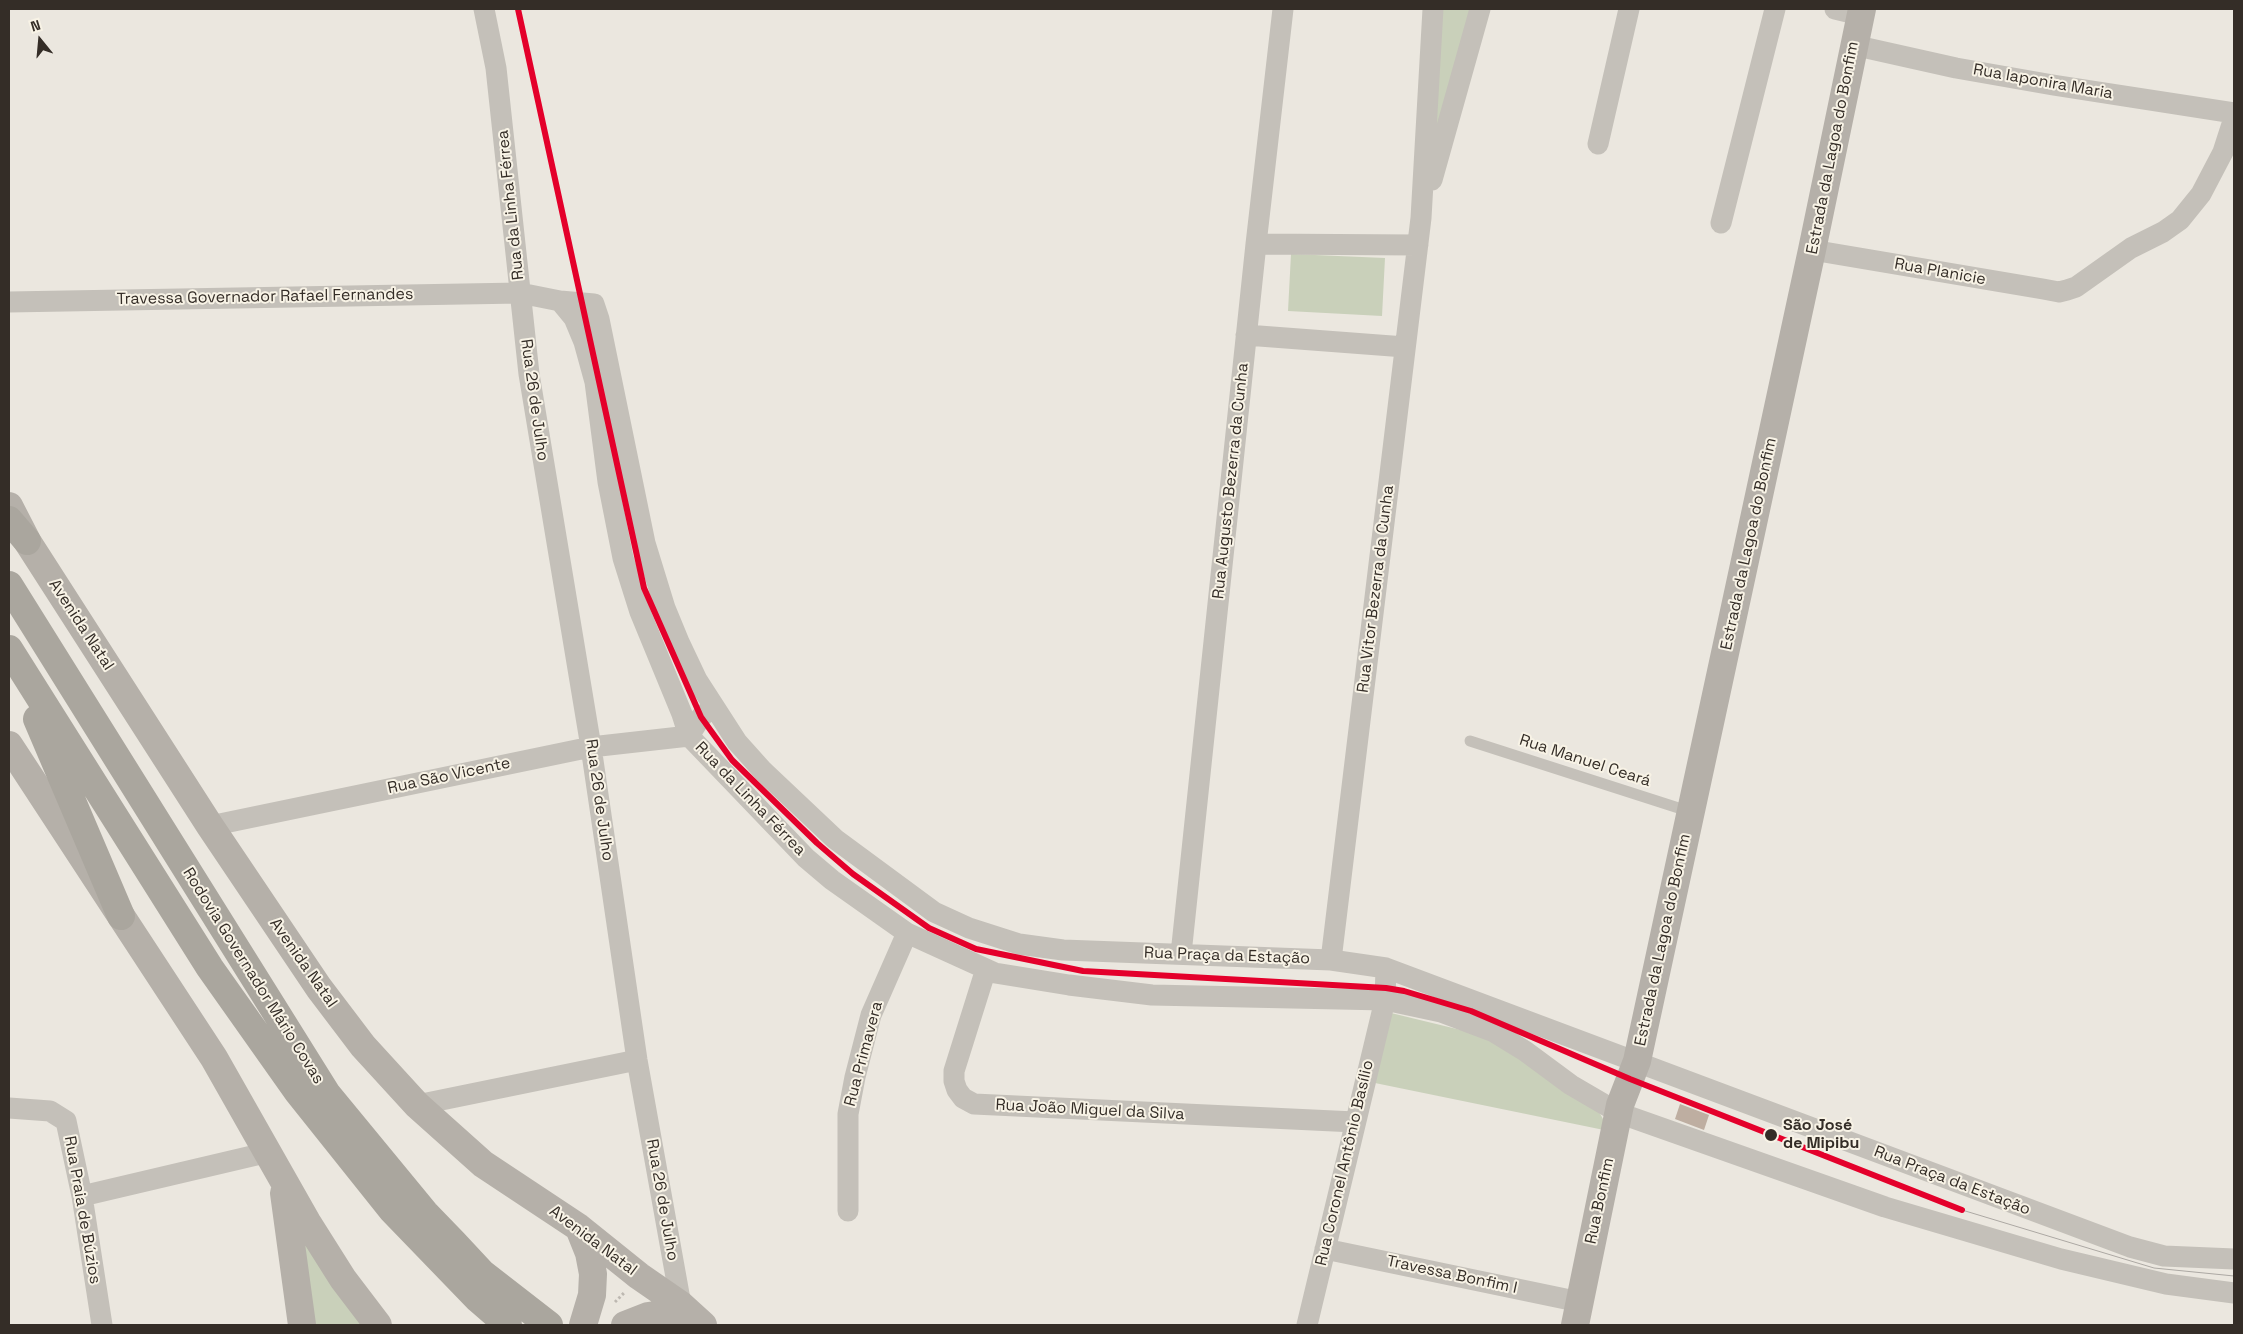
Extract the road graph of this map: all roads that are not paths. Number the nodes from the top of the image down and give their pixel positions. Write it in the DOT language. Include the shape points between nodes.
graph roads {
  1 [pos="484,9"];
  2 [pos="1283,9"];
  3 [pos="1433,9"];
  4 [pos="1480,9"];
  5 [pos="1629,9"];
  6 [pos="1776,9"];
  7 [pos="1852,11"];
  8 [pos="1853,45"];
  9 [pos="2234,113"];
  10 [pos="2234,118"];
  11 [pos="1598,144"];
  12 [pos="1421,218"];
  13 [pos="1721,223"];
  14 [pos="1256,244"];
  15 [pos="1418,245"];
  16 [pos="1812,250"];
  17 [pos="520,293"];
  18 [pos="560,300"];
  19 [pos="9,302"];
  20 [pos="1246,335"];
  21 [pos="1405,347"];
  22 [pos="9,506"];
  23 [pos="9,520"];
  24 [pos="27,541"];
  25 [pos="9,586"];
  26 [pos="9,650"];
  27 [pos="713,707"];
  28 [pos="689,736"];
  29 [pos="1470,741"];
  30 [pos="9,745"];
  31 [pos="591,747"];
  32 [pos="1691,812"];
  33 [pos="210,826"];
  34 [pos="121,916"];
  35 [pos="907,933"];
  36 [pos="1181,954"];
  37 [pos="1331,960"];
  38 [pos="1386,968"];
  39 [pos="990,971"];
  40 [pos="1385,1000"];
  41 [pos="637,1060"];
  42 [pos="1634,1070"];
  43 [pos="417,1105"];
  44 [pos="9,1108"];
  45 [pos="1619,1113"];
  46 [pos="1354,1122"];
  47 [pos="269,1152"];
  48 [pos="282,1179"];
  49 [pos="82,1196"];
  50 [pos="848,1211"];
  51 [pos="578,1227"];
  52 [pos="1325,1248"];
  53 [pos="2234,1259"];
  54 [pos="2234,1293"];
  55 [pos="1577,1314"];
  56 [pos="618,1315"];
  57 [pos="692,1315"];
  58 [pos="102,1325"];
  59 [pos="302,1325"];
  60 [pos="378,1325"];
  61 [pos="508,1325"];
  62 [pos="549,1325"];
  63 [pos="583,1325"];
  64 [pos="1307,1325"];
  1 -- 17 [label="street, Rua da Linha Férrea" via="496,68"];
  2 -- 14 [label="street, Rua Augusto Bezerra da Cunha"];
  3 -- 12 [label="street, Rua Vitor Bezerra da Cunha"];
  4 -- 12 [label="street, Rua Vitor Bezerra da Cunha"];
  5 -- 11 [label="street"];
  6 -- 13 [label="street"];
  7 -- 8 [label="main road, Estrada da Lagoa do Bonfim"];
  8 -- 9 [label="street, Rua Iaponira Maria" via="2053,85"];
  8 -- 16 [label="main road, Estrada da Lagoa do Bonfim"];
  10 -- 16 [label="street, Rua Planicie" via="2223,152 2201,194 2180,220 2067,290 2043,290"];
  12 -- 15 [label="street, Rua Vitor Bezerra da Cunha"];
  14 -- 15 [label="street"];
  14 -- 20 [label="street, Rua Augusto Bezerra da Cunha"];
  15 -- 21 [label="street, Rua Vitor Bezerra da Cunha"];
  16 -- 32 [label="main road, Estrada da Lagoa do Bonfim"];
  17 -- 18 [label="street, Rua da Linha Férrea"];
  17 -- 19 [label="street, Travessa Governador Rafael Fernandes"];
  17 -- 31 [label="street, Rua 26 de Julho" via="529,374"];
  18 -- 27 [label="street, Rua Praça da Estação" via="594,304 645,543 678,642"];
  18 -- 28 [label="street, Rua da Linha Férrea" via="574,318 595,382 608,482 624,558 640,612"];
  20 -- 21 [label="street"];
  20 -- 36 [label="street, Rua Augusto Bezerra da Cunha"];
  21 -- 37 [label="street, Rua Vitor Bezerra da Cunha"];
  22 -- 24 [label="main road, Avenida Natal"];
  23 -- 24 [label="highway"];
  24 -- 33 [label="main road, Avenida Natal"];
  25 -- 62 [label="highway, Rodovia Governador Mário Covas" via="327,1094 425,1213 482,1273"];
  26 -- 34 [label="highway"];
  26 -- 61 [label="highway, Rodovia Governador Mário Covas" via="210,968 297,1090 392,1210 478,1299"];
  27 -- 28 [label="street" via="701,717"];
  27 -- 36 [label="street, Rua Praça da Estação" via="737,742 796,804 835,840 934,912 969,928 1019,944 1063,950"];
  28 -- 31 [label="street, Rua São Vicente"];
  28 -- 35 [label="street, Rua da Linha Férrea" via="806,858"];
  29 -- 32 [label="lane, Rua Manuel Ceará"];
  30 -- 34 [label="main road"];
  31 -- 33 [label="street, Rua São Vicente"];
  31 -- 41 [label="street, Rua 26 de Julho"];
  32 -- 42 [label="main road, Estrada da Lagoa do Bonfim"];
  33 -- 43 [label="main road, Avenida Natal" via="318,988 363,1046"];
  34 -- 47 [label="main road" via="214,1058"];
  35 -- 39 [label="street, Rua da Linha Férrea"];
  35 -- 50 [label="street, Rua Primavera" via="871,1015 855,1077 848,1114"];
  36 -- 37 [label="street, Rua Praça da Estação"];
  37 -- 38 [label="street, Rua Praça da Estação"];
  38 -- 40 [label="street, Rua Coronel Antônio Basílio"];
  38 -- 42 [label="street, Rua Praça da Estação"];
  39 -- 40 [label="street" via="1152,995"];
  39 -- 46 [label="street, Rua João Miguel da Silva" via="954,1072 957,1090 974,1104"];
  40 -- 45 [label="street" via="1441,1012 1494,1032"];
  40 -- 46 [label="street, Rua Coronel Antônio Basílio"];
  41 -- 43 [label="street"];
  41 -- 57 [label="street, Rua 26 de Julho"];
  42 -- 45 [label="main road, Rua Bonfim"];
  42 -- 53 [label="street, Rua Praça da Estação" via="2130,1247 2164,1256"];
  43 -- 51 [label="main road, Avenida Natal" via="483,1164"];
  44 -- 49 [label="street, Rua Praia de Búzios" via="43,1110 66,1122"];
  45 -- 54 [label="street" via="1885,1207 2061,1259 2166,1284"];
  45 -- 55 [label="main road, Rua Bonfim"];
  46 -- 52 [label="street, Rua Coronel Antônio Basílio"];
  47 -- 48 [label="main road"];
  47 -- 49 [label="street"];
  48 -- 59 [label="main road"];
  48 -- 60 [label="main road" via="322,1246"];
  49 -- 58 [label="street, Rua Praia de Búzios"];
  51 -- 57 [label="main road, Avenida Natal"];
  51 -- 63 [label="main road" via="589,1252 593,1274 592,1295"];
  52 -- 55 [label="street, Travessa Bonfim I"];
  52 -- 64 [label="street, Rua Coronel Antônio Basílio"];
  56 -- 57 [label="main road"];
}
